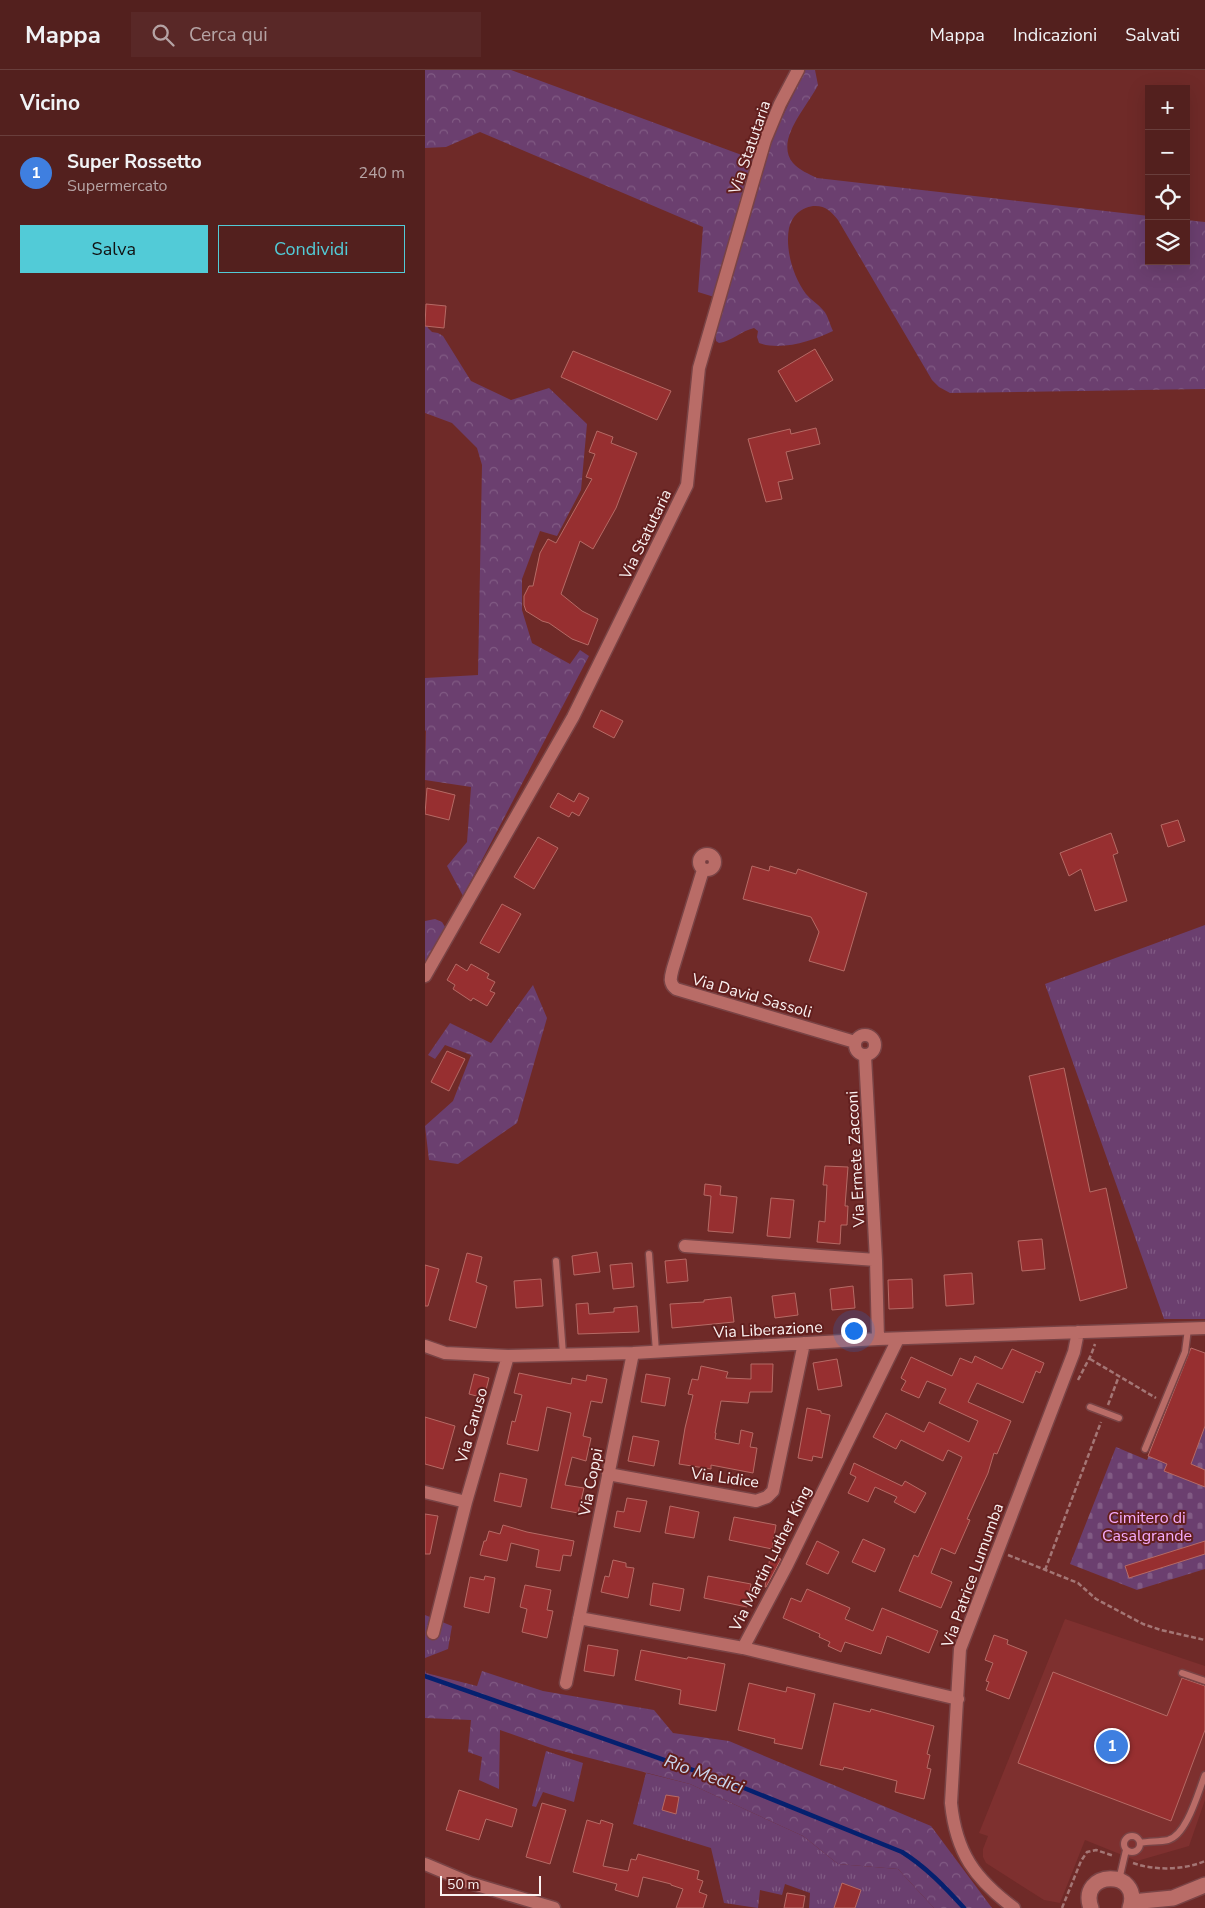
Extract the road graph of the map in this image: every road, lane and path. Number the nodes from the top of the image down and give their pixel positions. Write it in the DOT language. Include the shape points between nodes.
graph roads {
  1 [pos="798,70"];
  2 [pos="703,870"];
  3 [pos="425,976"];
  4 [pos="855,1042"];
  5 [pos="865,1056"];
  6 [pos="685,1246"];
  7 [pos="649,1254"];
  8 [pos="876,1260"];
  9 [pos="557,1261"];
  10 [pos="1205,1328"];
  11 [pos="1188,1329"];
  12 [pos="1078,1332"];
  13 [pos="878,1338"];
  14 [pos="898,1339"];
  15 [pos="804,1343"];
  16 [pos="425,1346"];
  17 [pos="656,1352"];
  18 [pos="1074,1352"];
  19 [pos="633,1353"];
  20 [pos="563,1354"];
  21 [pos="508,1356"];
  22 [pos="1119,1376"];
  23 [pos="1164,1402"];
  24 [pos="1090,1407"];
  25 [pos="1105,1412"];
  26 [pos="1119,1418"];
  27 [pos="1145,1449"];
  28 [pos="608,1474"];
  29 [pos="425,1492"];
  30 [pos="467,1502"];
  31 [pos="1006,1555"];
  32 [pos="1045,1570"];
  33 [pos="579,1618"];
  34 [pos="433,1633"];
  35 [pos="1205,1640"];
  36 [pos="743,1648"];
  37 [pos="1181,1673"];
  38 [pos="1205,1681"];
  39 [pos="566,1683"];
  40 [pos="957,1699"];
  41 [pos="1205,1775"];
  42 [pos="1140,1842"];
  43 [pos="1126,1850"];
  44 [pos="425,1864"];
  45 [pos="1119,1880"];
  46 [pos="1205,1886"];
  47 [pos="1131,1905"];
  48 [pos="554,1908"];
  49 [pos="1014,1908"];
  50 [pos="1091,1908"];
  1 -- 3 [label="street, Via Statutaria" via="765,140 699,368 687,486 573,717"];
  2 -- 4 [label="street, Via David Sassoli" via="673,968 672,986"];
  4 -- 5 [label="street" via="856,1051"];
  4 -- 5 [label="street" via="863,1035 872,1038 874,1050"];
  5 -- 8 [label="street, Via Ermete Zacconi"];
  6 -- 8 [label="street"];
  7 -- 17 [label="lane"];
  8 -- 13 [label="street, Via Ermete Zacconi"];
  9 -- 20 [label="lane"];
  10 -- 11 [label="street, Via Liberazione"];
  11 -- 12 [label="street, Via Liberazione"];
  11 -- 23 [label="lane" via="1185,1352"];
  12 -- 14 [label="street, Via Liberazione"];
  12 -- 18 [label="street, Via Patrice Lumumba"];
  13 -- 14 [label="street, Via Liberazione"];
  13 -- 15 [label="street, Via Liberazione"];
  14 -- 36 [label="street, Via Martin Luther King" via="786,1568"];
  15 -- 17 [label="street, Via Liberazione"];
  15 -- 28 [label="street, Via Lidice" via="773,1490 767,1497 755,1501"];
  16 -- 21 [label="street, Via Liberazione" via="445,1353"];
  17 -- 19 [label="street, Via Liberazione"];
  18 -- 22 [label="path"];
  18 -- 40 [label="street, Via Patrice Lumumba" via="961,1642"];
  19 -- 20 [label="street, Via Liberazione"];
  19 -- 28 [label="street, Via Coppi"];
  20 -- 21 [label="street, Via Liberazione"];
  21 -- 30 [label="street, Via Caruso"];
  22 -- 23 [label="path"];
  22 -- 25 [label="path"];
  23 -- 27 [label="lane"];
  24 -- 25 [label="lane"];
  25 -- 26 [label="lane"];
  25 -- 32 [label="path"];
  28 -- 33 [label="street, Via Coppi"];
  29 -- 30 [label="street"];
  30 -- 34 [label="street, Via Caruso"];
  31 -- 32 [label="path"];
  32 -- 35 [label="path" via="1078,1583 1096,1599 1143,1624"];
  33 -- 36 [label="street"];
  33 -- 39 [label="street, Via Coppi"];
  36 -- 40 [label="street, Via Martin Luther King"];
  37 -- 38 [label="lane"];
  40 -- 49 [label="street, Via Patrice Lumumba" via="951,1803 953,1826 962,1850 980,1879"];
  41 -- 42 [label="lane" via="1186,1823 1174,1837"];
  42 -- 43 [label="lane" via="1136,1851"];
  42 -- 43 [label="lane" via="1135,1836 1129,1836 1124,1842"];
  43 -- 45 [label="lane"];
  44 -- 48 [label="street" via="469,1883"];
  45 -- 47 [label="main road" via="1127,1886"];
  45 -- 50 [label="main road" via="1105,1878 1093,1886 1089,1899"];
  46 -- 47 [label="main road" via="1173,1898"];
}
